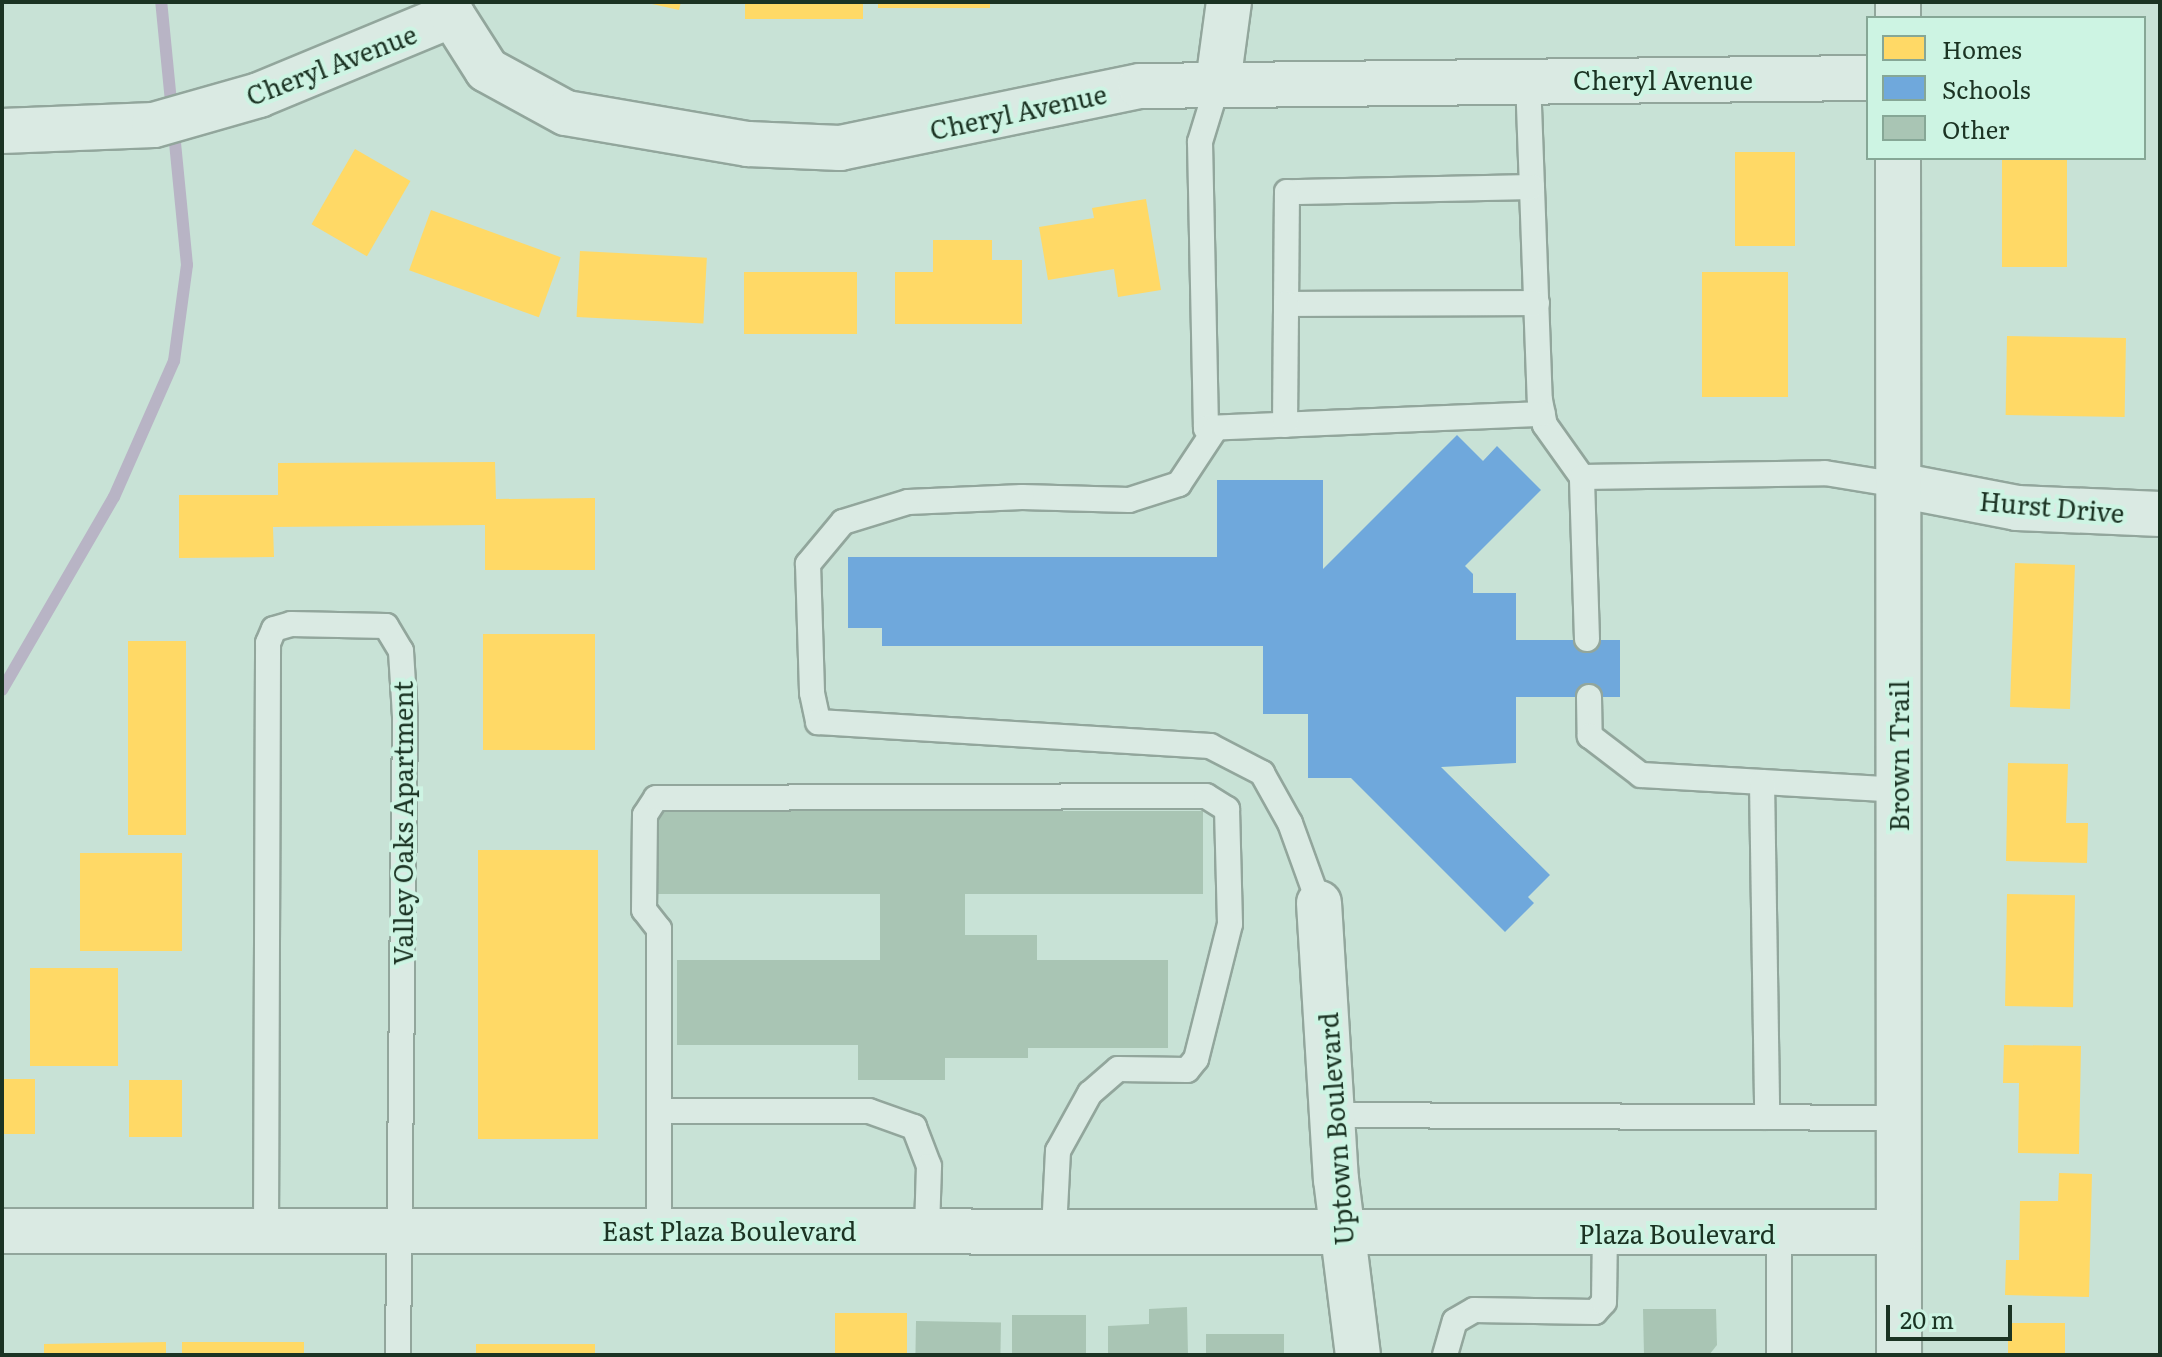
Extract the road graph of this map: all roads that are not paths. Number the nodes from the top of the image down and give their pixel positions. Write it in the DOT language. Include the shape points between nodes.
graph roads {
  1 [pos="1229,2"];
  2 [pos="454,9"];
  3 [pos="1866,78"];
  4 [pos="1528,79"];
  5 [pos="1218,83"];
  6 [pos="2,131"];
  7 [pos="1898,160"];
  8 [pos="1532,187"];
  9 [pos="1537,303"];
  10 [pos="1286,304"];
  11 [pos="1543,414"];
  12 [pos="1285,425"];
  13 [pos="1216,428"];
  14 [pos="1582,477"];
  15 [pos="1898,485"];
  16 [pos="2160,514"];
  17 [pos="1587,639"];
  18 [pos="1589,697"];
  19 [pos="1762,782"];
  20 [pos="1898,790"];
  21 [pos="1319,903"];
  22 [pos="660,1111"];
  23 [pos="1332,1115"];
  24 [pos="1767,1117"];
  25 [pos="1898,1118"];
  26 [pos="266,1230"];
  27 [pos="400,1230"];
  28 [pos="659,1230"];
  29 [pos="2,1231"];
  30 [pos="927,1231"];
  31 [pos="1054,1231"];
  32 [pos="1341,1231"];
  33 [pos="1455,1231"];
  34 [pos="1605,1232"];
  35 [pos="1898,1232"];
  36 [pos="1779,1234"];
  37 [pos="398,1355"];
  38 [pos="1358,1355"];
  39 [pos="1445,1355"];
  40 [pos="1779,1355"];
  41 [pos="1899,1355"];
  1 -- 5 [label="street"];
  2 -- 5 [label="street, Cheryl Avenue" via="487,70 566,113 748,144 840,148 1140,86"];
  2 -- 6 [label="street, Cheryl Avenue" via="217,107 154,125"];
  3 -- 4 [label="street, Cheryl Avenue"];
  4 -- 5 [label="street, Cheryl Avenue"];
  4 -- 8 [label="lane"];
  5 -- 13 [label="lane" via="1200,142 1206,428"];
  7 -- 15 [label="street, Brown Trail"];
  8 -- 9 [label="lane"];
  8 -- 10 [label="lane" via="1287,192"];
  9 -- 10 [label="lane"];
  9 -- 11 [label="lane"];
  10 -- 12 [label="lane"];
  11 -- 12 [label="lane"];
  11 -- 14 [label="lane" via="1562,453"];
  12 -- 13 [label="lane"];
  13 -- 21 [label="lane" via="1179,484 1129,500 908,502 843,522 808,564 812,693 818,722 1210,746 1262,773 1290,823"];
  14 -- 15 [label="lane" via="1825,473"];
  14 -- 17 [label="lane"];
  15 -- 16 [label="street, Hurst Drive" via="2017,508"];
  15 -- 20 [label="street, Brown Trail"];
  18 -- 19 [label="lane" via="1590,736 1641,775"];
  19 -- 20 [label="lane"];
  19 -- 24 [label="lane"];
  20 -- 25 [label="street, Brown Trail"];
  21 -- 23 [label="street, Uptown Boulevard"];
  22 -- 28 [label="lane"];
  22 -- 30 [label="lane" via="869,1111 914,1127 929,1166"];
  22 -- 31 [label="lane" via="659,929 644,910 645,815 656,798 1206,796 1227,809 1230,924 1196,1059 1187,1070 1118,1069 1090,1093 1058,1151"];
  23 -- 24 [label="lane"];
  23 -- 32 [label="street, Uptown Boulevard"];
  24 -- 25 [label="lane"];
  25 -- 35 [label="street, Brown Trail"];
  26 -- 27 [label="street, East Plaza Boulevard"];
  26 -- 27 [label="lane, Valley Oaks Apartment" via="268,643 274,629 291,624 386,626 401,651 405,716"];
  26 -- 29 [label="street, East Plaza Boulevard"];
  27 -- 28 [label="street, East Plaza Boulevard"];
  27 -- 37 [label="lane, Valley Oaks Apartment"];
  28 -- 30 [label="street, East Plaza Boulevard"];
  30 -- 31 [label="street, East Plaza Boulevard"];
  31 -- 32 [label="street, East Plaza Boulevard"];
  32 -- 33 [label="street, East Plaza Boulevard"];
  32 -- 38 [label="street, Uptown Boulevard"];
  33 -- 34 [label="street, Plaza Boulevard"];
  34 -- 36 [label="street, Plaza Boulevard"];
  34 -- 39 [label="lane" via="1604,1302 1595,1312 1474,1310 1455,1321"];
  35 -- 36 [label="street, Plaza Boulevard"];
  35 -- 41 [label="street, Brown Trail"];
  36 -- 40 [label="lane"];
}
